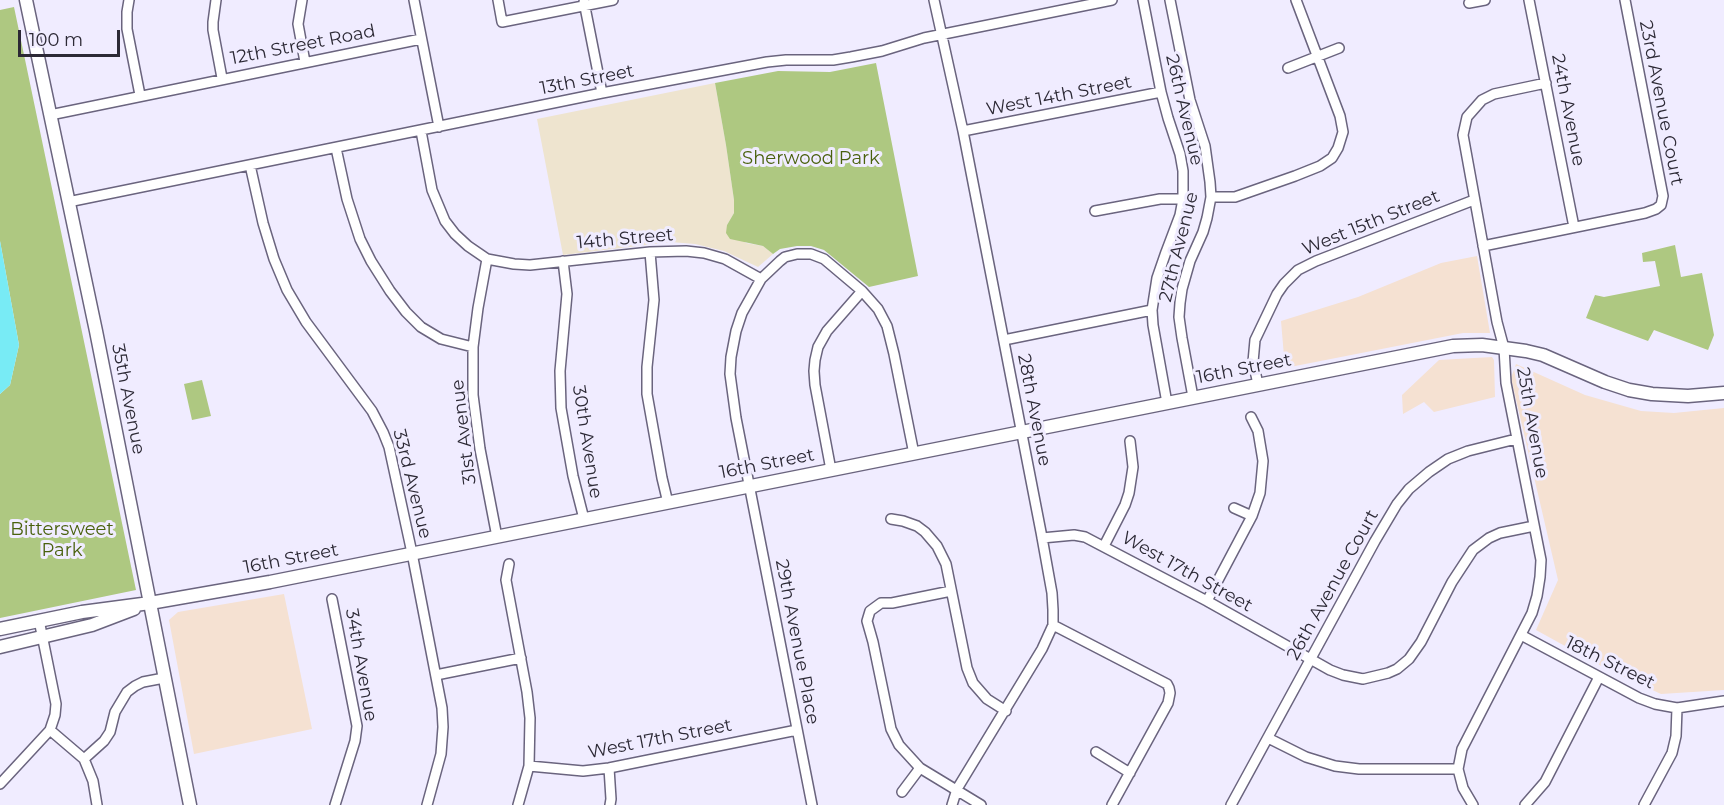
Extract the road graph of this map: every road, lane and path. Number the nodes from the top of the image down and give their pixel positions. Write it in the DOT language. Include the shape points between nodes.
graph roads {
  1 [pos="26,0"];
  2 [pos="129,0"];
  3 [pos="216,0"];
  4 [pos="302,0"];
  5 [pos="414,0"];
  6 [pos="498,0"];
  7 [pos="613,0"];
  8 [pos="934,0"];
  9 [pos="1112,0"];
  10 [pos="1143,0"];
  11 [pos="1170,0"];
  12 [pos="1296,0"];
  13 [pos="1485,0"];
  14 [pos="1529,0"];
  15 [pos="1625,0"];
  16 [pos="584,3"];
  17 [pos="1469,3"];
  18 [pos="942,35"];
  19 [pos="421,39"];
  20 [pos="1339,48"];
  21 [pos="1318,56"];
  22 [pos="304,62"];
  23 [pos="1288,68"];
  24 [pos="222,78"];
  25 [pos="1546,83"];
  26 [pos="1161,92"];
  27 [pos="602,93"];
  28 [pos="141,95"];
  29 [pos="50,115"];
  30 [pos="439,127"];
  31 [pos="421,131"];
  32 [pos="963,131"];
  33 [pos="336,148"];
  34 [pos="250,165"];
  35 [pos="1211,198"];
  36 [pos="1183,199"];
  37 [pos="1474,200"];
  38 [pos="69,202"];
  39 [pos="1095,212"];
  40 [pos="1574,227"];
  41 [pos="1483,246"];
  42 [pos="650,252"];
  43 [pos="487,259"];
  44 [pos="563,261"];
  45 [pos="761,279"];
  46 [pos="862,291"];
  47 [pos="1152,310"];
  48 [pos="1004,340"];
  49 [pos="473,346"];
  50 [pos="1504,348"];
  51 [pos="1258,384"];
  52 [pos="1724,393"];
  53 [pos="1193,397"];
  54 [pos="1167,403"];
  55 [pos="1251,417"];
  56 [pos="1022,432"];
  57 [pos="1516,439"];
  58 [pos="1130,441"];
  59 [pos="914,454"];
  60 [pos="831,470"];
  61 [pos="749,486"];
  62 [pos="668,503"];
  63 [pos="1234,508"];
  64 [pos="1252,516"];
  65 [pos="584,519"];
  66 [pos="891,519"];
  67 [pos="1534,526"];
  68 [pos="497,537"];
  69 [pos="1042,538"];
  70 [pos="1104,546"];
  71 [pos="412,553"];
  72 [pos="509,564"];
  73 [pos="951,591"];
  74 [pos="332,599"];
  75 [pos="1207,601"];
  76 [pos="150,603"];
  77 [pos="39,620"];
  78 [pos="1053,625"];
  79 [pos="0,628"];
  80 [pos="1521,635"];
  81 [pos="43,638"];
  82 [pos="0,647"];
  83 [pos="521,658"];
  84 [pos="1310,660"];
  85 [pos="436,675"];
  86 [pos="1599,677"];
  87 [pos="164,678"];
  88 [pos="1724,701"];
  89 [pos="1677,708"];
  90 [pos="1006,711"];
  91 [pos="50,730"];
  92 [pos="797,730"];
  93 [pos="1268,738"];
  94 [pos="1096,752"];
  95 [pos="84,759"];
  96 [pos="529,766"];
  97 [pos="609,768"];
  98 [pos="920,768"];
  99 [pos="1458,769"];
  100 [pos="1131,772"];
  101 [pos="0,784"];
  102 [pos="957,789"];
  103 [pos="902,792"];
  104 [pos="97,805"];
  105 [pos="190,805"];
  106 [pos="334,805"];
  107 [pos="427,805"];
  108 [pos="518,805"];
  109 [pos="610,805"];
  110 [pos="812,805"];
  111 [pos="952,805"];
  112 [pos="981,805"];
  113 [pos="1112,805"];
  114 [pos="1231,805"];
  115 [pos="1473,805"];
  116 [pos="1525,805"];
  117 [pos="1644,805"];
  1 -- 29 [label="main road, 35th Avenue"];
  2 -- 28 [label="street" via="127,29"];
  3 -- 24 [label="street" via="213,30"];
  4 -- 22 [label="street" via="298,24"];
  5 -- 19 [label="street"];
  6 -- 16 [label="street" via="502,22"];
  7 -- 16 [label="street"];
  8 -- 18 [label="street, 28th Avenue"];
  9 -- 18 [label="street, 13th Street"];
  10 -- 26 [label="street, 26th Avenue"];
  11 -- 35 [label="street, 27th Avenue" via="1190,100 1205,146"];
  12 -- 21 [label="street"];
  13 -- 17 [label="street"];
  14 -- 25 [label="street, 24th Avenue"];
  15 -- 40 [label="street, 23rd Avenue Court" via="1663,196 1661,205"];
  16 -- 27 [label="street"];
  18 -- 27 [label="street, 13th Street" via="833,60 767,62"];
  18 -- 32 [label="street, 28th Avenue"];
  19 -- 22 [label="street, 12th Street Road"];
  19 -- 30 [label="street"];
  20 -- 21 [label="street"];
  21 -- 23 [label="street"];
  21 -- 35 [label="street" via="1342,123 1341,140 1332,158 1251,192"];
  22 -- 24 [label="street, 12th Street Road"];
  24 -- 28 [label="street, 12th Street Road"];
  25 -- 37 [label="street, 25th Avenue" via="1494,94 1482,100 1467,117 1463,135"];
  25 -- 40 [label="street, 24th Avenue"];
  26 -- 32 [label="street, West 14th Street"];
  26 -- 36 [label="street, 26th Avenue" via="1180,154"];
  27 -- 30 [label="street, 13th Street"];
  28 -- 29 [label="street, 12th Street Road"];
  29 -- 38 [label="main road, 35th Avenue"];
  30 -- 31 [label="street, 13th Street"];
  31 -- 33 [label="street, 13th Street"];
  31 -- 43 [label="street" via="432,190 445,221 468,246"];
  32 -- 48 [label="street, 28th Avenue"];
  33 -- 34 [label="street, 13th Street"];
  33 -- 49 [label="street" via="346,199 360,239 390,291 420,327 441,339"];
  34 -- 38 [label="street, 13th Street"];
  34 -- 71 [label="street, 33rd Avenue" via="263,223 287,290 383,432"];
  35 -- 53 [label="street, 27th Avenue" via="1180,303"];
  36 -- 39 [label="street" via="1160,198"];
  36 -- 47 [label="street, 26th Avenue" via="1157,278"];
  37 -- 41 [label="street, 25th Avenue"];
  37 -- 51 [label="street, West 15th Street" via="1298,270 1277,294 1255,340 1253,362"];
  38 -- 76 [label="main road, 35th Avenue"];
  40 -- 41 [label="street"];
  41 -- 50 [label="street, 25th Avenue"];
  42 -- 44 [label="street, 14th Street"];
  42 -- 45 [label="street, 14th Street" via="704,253 725,259"];
  42 -- 62 [label="street" via="654,300 647,394"];
  43 -- 44 [label="street, 14th Street" via="530,265"];
  43 -- 49 [label="street, 31st Avenue"];
  44 -- 65 [label="street, 30th Avenue" via="567,294 561,408"];
  45 -- 46 [label="street, 29th Avenue Place" via="785,257 811,254"];
  45 -- 61 [label="street, 29th Avenue Place" via="742,313 731,357 732,394"];
  46 -- 59 [label="street, 29th Avenue Place" via="887,326"];
  46 -- 60 [label="street" via="827,331 815,360 815,385"];
  47 -- 48 [label="street"];
  47 -- 54 [label="street, 26th Avenue"];
  48 -- 56 [label="street, 28th Avenue"];
  49 -- 68 [label="street, 31st Avenue" via="474,409"];
  50 -- 51 [label="main road, 16th Street" via="1455,346"];
  50 -- 52 [label="main road, 16th Street" via="1544,355 1629,390 1678,396"];
  50 -- 57 [label="street, 25th Avenue"];
  51 -- 53 [label="main road, 16th Street"];
  53 -- 54 [label="main road, 16th Street"];
  54 -- 56 [label="main road, 16th Street"];
  55 -- 64 [label="street" via="1258,431 1263,461 1262,487"];
  56 -- 59 [label="main road, 16th Street"];
  56 -- 69 [label="street, 28th Avenue"];
  57 -- 67 [label="street, 25th Avenue"];
  57 -- 84 [label="street, 26th Avenue Court" via="1448,459 1409,489 1375,541"];
  58 -- 70 [label="street" via="1130,493"];
  59 -- 60 [label="main road, 16th Street"];
  60 -- 61 [label="main road, 16th Street"];
  61 -- 62 [label="main road, 16th Street"];
  61 -- 92 [label="street, 29th Avenue Place"];
  62 -- 65 [label="main road, 16th Street"];
  63 -- 64 [label="street"];
  64 -- 75 [label="street"];
  65 -- 68 [label="main road, 16th Street"];
  66 -- 73 [label="street" via="916,526 937,546 946,564"];
  67 -- 80 [label="street, 25th Avenue" via="1540,560 1538,596"];
  67 -- 84 [label="street, West 17th Street" via="1500,532 1473,550 1420,642 1397,669 1363,679"];
  68 -- 71 [label="main road, 16th Street"];
  69 -- 70 [label="street, West 17th Street" via="1074,535"];
  69 -- 78 [label="street, 28th Avenue"];
  70 -- 75 [label="street, West 17th Street"];
  71 -- 76 [label="main road, 16th Street"];
  71 -- 85 [label="street, 33rd Avenue"];
  72 -- 83 [label="street" via="506,580"];
  73 -- 90 [label="street" via="973,683 987,699"];
  73 -- 98 [label="street" via="881,603 870,612 867,621 891,729 899,745"];
  74 -- 106 [label="street, 34th Avenue" via="357,726"];
  75 -- 84 [label="street, West 17th Street"];
  76 -- 77 [label="main road, 16th Street"];
  76 -- 81 [label="main road, 16th Street"];
  76 -- 87 [label="main road, 35th Avenue"];
  77 -- 79 [label="main road, 16th Street"];
  77 -- 81 [label="street"];
  78 -- 90 [label="street, 28th Avenue"];
  78 -- 100 [label="street" via="1167,684 1168,703"];
  80 -- 86 [label="street, 18th Street"];
  80 -- 99 [label="street, 25th Avenue" via="1465,741"];
  81 -- 82 [label="main road, 16th Street"];
  81 -- 91 [label="street" via="57,704"];
  83 -- 85 [label="street"];
  83 -- 96 [label="street" via="530,718"];
  84 -- 93 [label="street, 26th Avenue Court"];
  85 -- 107 [label="street, 33rd Avenue" via="443,728 441,754"];
  86 -- 89 [label="street, 18th Street" via="1639,698"];
  86 -- 116 [label="street" via="1545,782"];
  87 -- 95 [label="street" via="143,682 127,692 115,712 110,732"];
  87 -- 105 [label="main road, 35th Avenue"];
  88 -- 89 [label="street, 18th Street"];
  89 -- 117 [label="street" via="1672,753"];
  90 -- 102 [label="street, 28th Avenue"];
  91 -- 95 [label="street"];
  91 -- 101 [label="street"];
  92 -- 97 [label="street, West 17th Street"];
  92 -- 110 [label="street, 29th Avenue Place"];
  93 -- 99 [label="street" via="1335,766"];
  93 -- 114 [label="street, 26th Avenue Court"];
  94 -- 100 [label="street"];
  95 -- 104 [label="street"];
  96 -- 97 [label="street, West 17th Street" via="583,771"];
  96 -- 108 [label="street"];
  97 -- 109 [label="street"];
  98 -- 102 [label="street"];
  98 -- 103 [label="street"];
  99 -- 115 [label="street"];
  100 -- 113 [label="street"];
  102 -- 111 [label="street, 28th Avenue"];
  102 -- 112 [label="street"];
}
